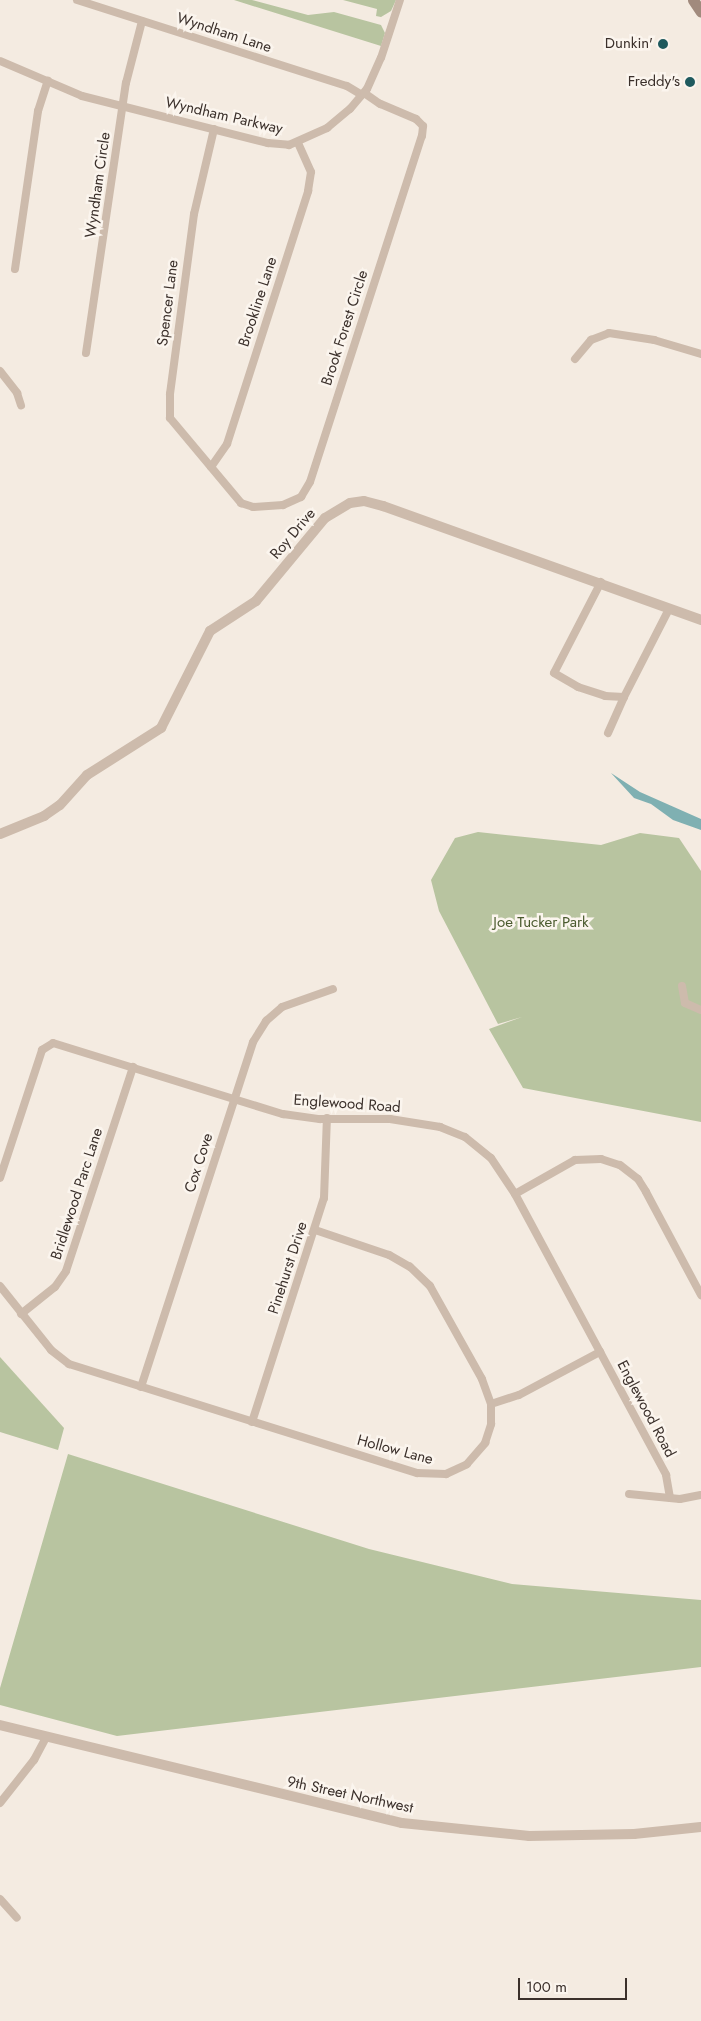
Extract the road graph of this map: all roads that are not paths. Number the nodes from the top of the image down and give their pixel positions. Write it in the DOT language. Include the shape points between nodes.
graph roads {
  1 [pos="77,0"];
  2 [pos="400,0"];
  3 [pos="693,0"];
  4 [pos="701,12"];
  5 [pos="142,21"];
  6 [pos="0,61"];
  7 [pos="48,81"];
  8 [pos="363,94"];
  9 [pos="123,106"];
  10 [pos="214,129"];
  11 [pos="298,142"];
  12 [pos="15,269"];
  13 [pos="86,353"];
  14 [pos="701,354"];
  15 [pos="575,359"];
  16 [pos="0,371"];
  17 [pos="21,405"];
  18 [pos="211,468"];
  19 [pos="602,582"];
  20 [pos="669,609"];
  21 [pos="701,620"];
  22 [pos="624,697"];
  23 [pos="608,733"];
  24 [pos="0,834"];
  25 [pos="682,986"];
  26 [pos="333,989"];
  27 [pos="701,1010"];
  28 [pos="133,1067"];
  29 [pos="234,1099"];
  30 [pos="327,1118"];
  31 [pos="0,1178"];
  32 [pos="514,1194"];
  33 [pos="315,1230"];
  34 [pos="0,1286"];
  35 [pos="701,1295"];
  36 [pos="22,1314"];
  37 [pos="600,1352"];
  38 [pos="141,1387"];
  39 [pos="491,1404"];
  40 [pos="252,1422"];
  41 [pos="629,1494"];
  42 [pos="701,1495"];
  43 [pos="670,1498"];
  44 [pos="0,1725"];
  45 [pos="46,1737"];
  46 [pos="0,1803"];
  47 [pos="701,1827"];
  48 [pos="0,1899"];
  49 [pos="17,1918"];
  1 -- 5 [label="street, Wyndham Lane"];
  2 -- 8 [label="street, Wyndham Parkway" via="381,58"];
  3 -- 4 [label="main road"];
  5 -- 8 [label="street, Wyndham Lane" via="347,86"];
  5 -- 9 [label="street, Wyndham Circle"];
  6 -- 7 [label="street, Wyndham Parkway"];
  7 -- 9 [label="street, Wyndham Parkway" via="72,93"];
  7 -- 12 [label="street" via="38,111"];
  8 -- 11 [label="street, Wyndham Parkway" via="340,119"];
  8 -- 18 [label="street, Brook Forest Circle" via="416,120 422,124 423,130 310,482 305,493 293,502 248,506 238,500"];
  9 -- 10 [label="street, Wyndham Parkway"];
  9 -- 13 [label="street, Wyndham Circle"];
  10 -- 11 [label="street, Wyndham Parkway" via="270,143"];
  10 -- 18 [label="street, Spencer Lane" via="194,214 169,408 174,425"];
  11 -- 18 [label="street, Brookline Lane" via="311,172 308,191 227,444"];
  14 -- 15 [label="street" via="617,333 591,340"];
  16 -- 17 [label="street" via="14,388"];
  19 -- 20 [label="street, Roy Drive"];
  19 -- 22 [label="street" via="554,673 590,691"];
  19 -- 24 [label="street, Roy Drive" via="371,502 356,501 341,506 317,527 256,601 210,631 161,728 88,774 60,805 44,816"];
  20 -- 21 [label="street, Roy Drive"];
  20 -- 22 [label="street"];
  22 -- 23 [label="street" via="617,719"];
  25 -- 27 [label="street" via="685,1002"];
  26 -- 29 [label="street, Cox Cove" via="292,1002 266,1021 253,1042"];
  28 -- 29 [label="street, Englewood Road"];
  28 -- 31 [label="street, Englewood Road" via="59,1043 46,1047"];
  28 -- 36 [label="street, Bridlewood Parc Lane" via="66,1271 55,1287"];
  29 -- 30 [label="street, Englewood Road" via="282,1114"];
  29 -- 38 [label="street, Cox Cove"];
  30 -- 32 [label="street, Englewood Road" via="376,1117 453,1131 491,1158"];
  30 -- 33 [label="street, Pinehurst Drive" via="326,1183"];
  32 -- 35 [label="street" via="575,1160 601,1158 620,1165 638,1180 646,1192"];
  32 -- 37 [label="street, Englewood Road"];
  33 -- 39 [label="street, Hollow Lane" via="390,1255 424,1279 459,1336 482,1379"];
  33 -- 40 [label="street, Pinehurst Drive"];
  34 -- 36 [label="street, Hollow Lane"];
  36 -- 38 [label="street, Hollow Lane" via="64,1362"];
  37 -- 39 [label="street" via="519,1395"];
  37 -- 43 [label="street, Englewood Road" via="666,1475"];
  38 -- 40 [label="street, Hollow Lane"];
  39 -- 40 [label="street, Hollow Lane" via="491,1424 478,1456 458,1469 438,1475 417,1473"];
  41 -- 43 [label="street"];
  42 -- 43 [label="street"];
  44 -- 45 [label="street, 9th Street Northwest"];
  45 -- 46 [label="street" via="34,1760"];
  45 -- 47 [label="street, 9th Street Northwest" via="351,1812 449,1830 550,1836 634,1834"];
  48 -- 49 [label="street"];
}
